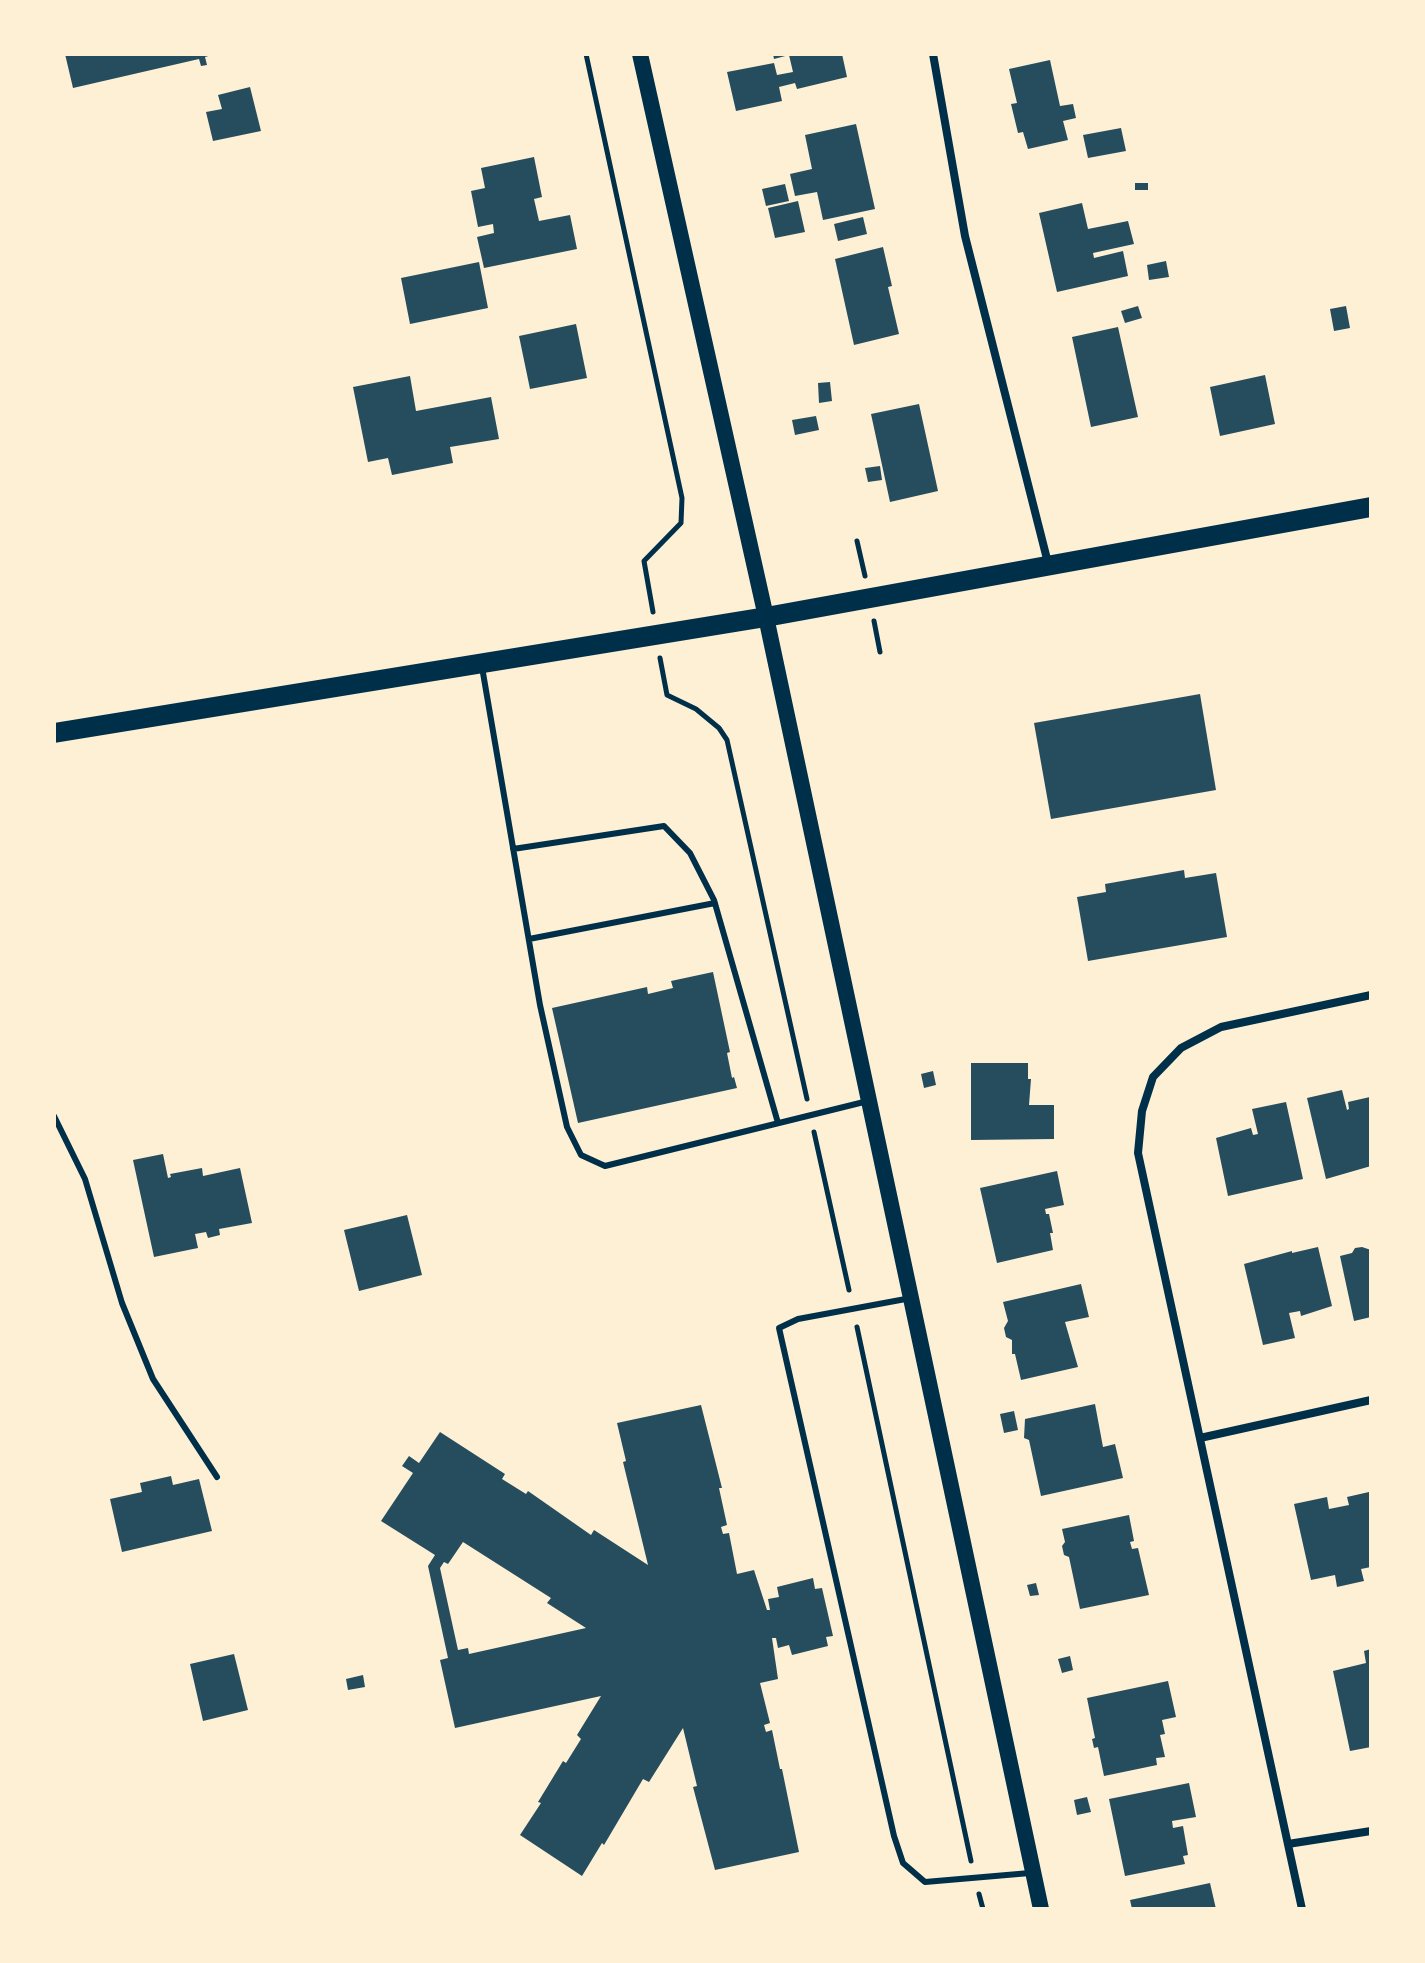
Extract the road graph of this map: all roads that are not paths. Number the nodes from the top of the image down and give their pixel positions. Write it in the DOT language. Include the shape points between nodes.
graph roads {
  1 [pos="640,54"];
  2 [pos="933,54"];
  3 [pos="1371,507"];
  4 [pos="1049,564"];
  5 [pos="766,617"];
  6 [pos="481,664"];
  7 [pos="54,733"];
  8 [pos="513,849"];
  9 [pos="715,903"];
  10 [pos="529,939"];
  11 [pos="1371,995"];
  12 [pos="869,1101"];
  13 [pos="54,1116"];
  14 [pos="778,1123"];
  15 [pos="911,1298"];
  16 [pos="1371,1400"];
  17 [pos="1200,1438"];
  18 [pos="217,1477"];
  19 [pos="1371,1831"];
  20 [pos="1288,1844"];
  21 [pos="1033,1873"];
  22 [pos="1041,1909"];
  23 [pos="1302,1909"];
  1 -- 5 [label="main road"];
  2 -- 4 [label="street" via="965,236"];
  3 -- 4 [label="main road"];
  4 -- 5 [label="main road"];
  5 -- 6 [label="main road"];
  5 -- 12 [label="main road"];
  6 -- 7 [label="main road"];
  6 -- 8 [label="lane"];
  8 -- 9 [label="lane" via="664,826 690,853"];
  8 -- 10 [label="lane"];
  9 -- 10 [label="lane"];
  9 -- 14 [label="lane"];
  10 -- 14 [label="lane" via="567,1127 581,1155 605,1166"];
  11 -- 17 [label="street" via="1221,1027 1181,1048 1153,1077 1142,1111 1138,1153"];
  12 -- 14 [label="lane"];
  12 -- 15 [label="main road"];
  13 -- 18 [label="lane" via="85,1179 122,1303 153,1379"];
  15 -- 21 [label="main road"];
  15 -- 21 [label="lane" via="798,1319 779,1328 903,1863 925,1882"];
  16 -- 17 [label="street"];
  17 -- 20 [label="street"];
  19 -- 20 [label="street"];
  20 -- 23 [label="street"];
  21 -- 22 [label="main road"];
}
